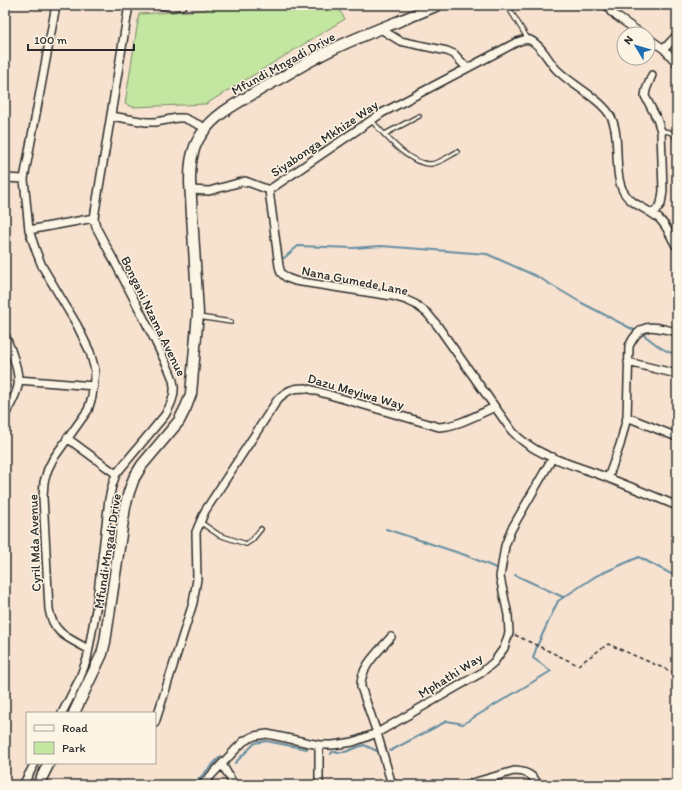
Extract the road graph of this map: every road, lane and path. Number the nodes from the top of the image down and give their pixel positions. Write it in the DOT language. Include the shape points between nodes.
graph roads {
  1 [pos="56,5"];
  2 [pos="130,5"];
  3 [pos="158,5"];
  4 [pos="183,5"];
  5 [pos="438,5"];
  6 [pos="606,5"];
  7 [pos="617,5"];
  8 [pos="510,10"];
  9 [pos="611,12"];
  10 [pos="629,26"];
  11 [pos="379,28"];
  12 [pos="677,35"];
  13 [pos="529,40"];
  14 [pos="656,44"];
  15 [pos="664,49"];
  16 [pos="677,63"];
  17 [pos="468,68"];
  18 [pos="652,75"];
  19 [pos="111,116"];
  20 [pos="419,116"];
  21 [pos="371,120"];
  22 [pos="206,128"];
  23 [pos="661,131"];
  24 [pos="385,134"];
  25 [pos="677,143"];
  26 [pos="457,152"];
  27 [pos="5,178"];
  28 [pos="24,179"];
  29 [pos="190,190"];
  30 [pos="269,190"];
  31 [pos="653,214"];
  32 [pos="94,218"];
  33 [pos="29,230"];
  34 [pos="677,247"];
  35 [pos="282,273"];
  36 [pos="198,317"];
  37 [pos="231,322"];
  38 [pos="677,332"];
  39 [pos="5,335"];
  40 [pos="628,362"];
  41 [pos="677,374"];
  42 [pos="18,380"];
  43 [pos="94,386"];
  44 [pos="495,407"];
  45 [pos="5,415"];
  46 [pos="628,417"];
  47 [pos="677,437"];
  48 [pos="67,438"];
  49 [pos="553,457"];
  50 [pos="116,474"];
  51 [pos="608,478"];
  52 [pos="677,506"];
  53 [pos="199,522"];
  54 [pos="261,529"];
  55 [pos="509,633"];
  56 [pos="391,637"];
  57 [pos="88,649"];
  58 [pos="677,674"];
  59 [pos="63,712"];
  60 [pos="74,712"];
  61 [pos="156,720"];
  62 [pos="377,733"];
  63 [pos="319,745"];
  64 [pos="34,764"];
  65 [pos="49,764"];
  66 [pos="222,764"];
  67 [pos="538,784"];
  68 [pos="23,785"];
  69 [pos="38,785"];
  70 [pos="202,785"];
  71 [pos="234,785"];
  72 [pos="320,785"];
  73 [pos="392,785"];
  74 [pos="465,785"];
  1 -- 28 [label="street, Cyril Mda Avenue"];
  2 -- 19 [label="street"];
  3 -- 4 [label="street"];
  5 -- 11 [label="street, Mfundi Mngadi Drive"];
  6 -- 9 [label="street"];
  7 -- 9 [label="street"];
  8 -- 13 [label="lane"];
  9 -- 10 [label="street"];
  11 -- 17 [label="street" via="400,41 454,54"];
  11 -- 22 [label="street, Mfundi Mngadi Drive" via="329,51 236,104"];
  12 -- 15 [label="street"];
  13 -- 17 [label="street, Siyabonga Mkhize Way" via="519,41"];
  13 -- 31 [label="street" via="557,70 600,104 612,117 623,191 627,198"];
  14 -- 15 [label="street"];
  15 -- 16 [label="street"];
  17 -- 21 [label="street, Siyabonga Mkhize Way"];
  18 -- 23 [label="street" via="645,96"];
  19 -- 22 [label="street" via="146,122 184,118"];
  19 -- 32 [label="street"];
  20 -- 24 [label="lane"];
  21 -- 24 [label="lane"];
  21 -- 30 [label="street, Siyabonga Mkhize Way"];
  22 -- 29 [label="street, Mfundi Mngadi Drive" via="190,160"];
  23 -- 25 [label="lane" via="672,132"];
  23 -- 31 [label="street" via="662,200"];
  24 -- 26 [label="lane" via="412,158 427,164 433,164"];
  27 -- 28 [label="street"];
  28 -- 33 [label="street, Cyril Mda Avenue"];
  29 -- 30 [label="street" via="209,191 245,181"];
  29 -- 36 [label="street, Mfundi Mngadi Drive"];
  30 -- 35 [label="street, Siyabonga Mkhize Way" via="276,252"];
  31 -- 34 [label="street" via="662,222"];
  32 -- 33 [label="street"];
  32 -- 50 [label="street, Bongani Nzama Avenue" via="96,227 145,320 174,386 171,405 165,415"];
  33 -- 43 [label="street, Cyril Mda Avenue" via="42,266 90,352 95,370"];
  35 -- 44 [label="street, Nana Gumede Lane" via="286,278 295,281 392,296 416,304 437,325"];
  36 -- 37 [label="lane"];
  36 -- 60 [label="street, Mfundi Mngadi Drive" via="191,394 179,421 149,455 134,478 125,507 102,654"];
  38 -- 40 [label="street" via="652,326 640,331 629,346"];
  39 -- 42 [label="street"];
  40 -- 41 [label="street"];
  40 -- 46 [label="street"];
  42 -- 43 [label="street"];
  42 -- 45 [label="street" via="14,397"];
  43 -- 48 [label="street, Cyril Mda Avenue" via="88,410"];
  44 -- 49 [label="street" via="518,438"];
  44 -- 53 [label="street, Dazu Meyiwa Way" via="455,424 438,427 315,390 296,388 278,399"];
  46 -- 47 [label="street"];
  46 -- 51 [label="street"];
  48 -- 50 [label="street"];
  48 -- 57 [label="street, Cyril Mda Avenue" via="48,469 44,482 43,516 49,609 54,626 65,636"];
  49 -- 51 [label="street"];
  49 -- 55 [label="street, Mphathi Way" via="511,530 505,546 500,577"];
  50 -- 57 [label="street, Bongani Nzama Avenue" via="109,499 96,609"];
  51 -- 52 [label="street"];
  53 -- 54 [label="lane" via="219,534 246,544"];
  53 -- 61 [label="street, Dazu Meyiwa Way" via="196,532 197,579 194,603"];
  55 -- 58 [label="path" via="578,665 608,644"];
  55 -- 62 [label="street, Mphathi Way" via="504,648 494,662 481,673"];
  56 -- 62 [label="street" via="368,664 361,680 364,698"];
  57 -- 59 [label="street, Bongani Nzama Avenue" via="84,668"];
  62 -- 63 [label="street, Mphathi Way" via="343,744"];
  62 -- 73 [label="street"];
  63 -- 66 [label="street, Mphathi Way" via="267,734 254,736 244,741"];
  63 -- 72 [label="street"];
  64 -- 68 [label="street"];
  65 -- 69 [label="street"];
  66 -- 70 [label="street"];
  66 -- 71 [label="street"];
  67 -- 74 [label="street" via="530,774 514,771"];
}
